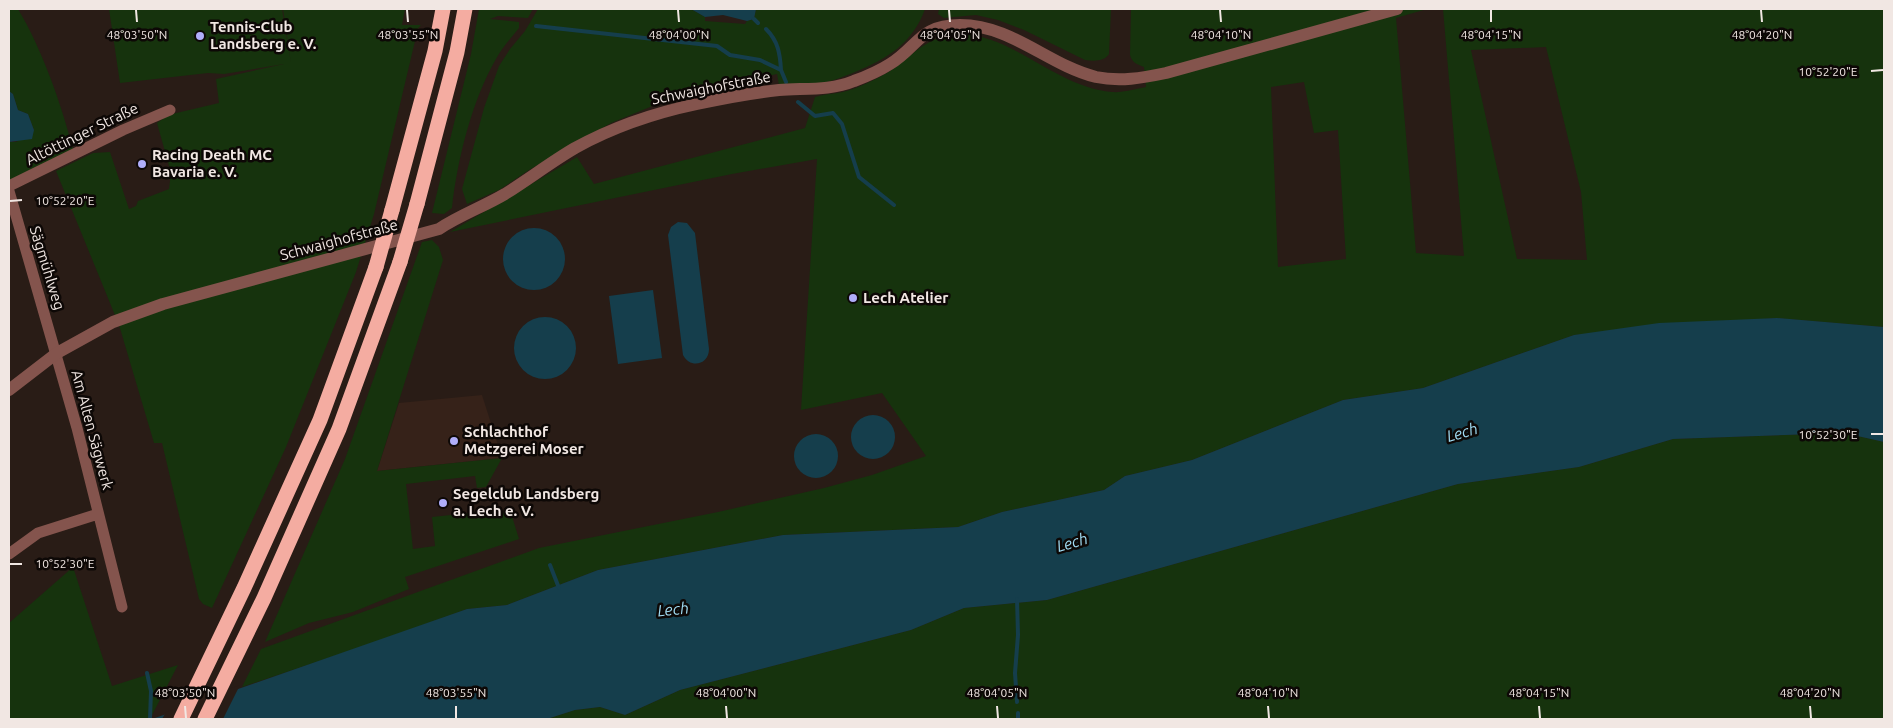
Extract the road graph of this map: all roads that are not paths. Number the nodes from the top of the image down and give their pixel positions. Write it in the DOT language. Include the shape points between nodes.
graph roads {
  1 [pos="444,9"];
  2 [pos="465,9"];
  3 [pos="1398,9"];
  4 [pos="170,110"];
  5 [pos="9,186"];
  6 [pos="9,191"];
  7 [pos="57,353"];
  8 [pos="9,390"];
  9 [pos="98,514"];
  10 [pos="9,554"];
  11 [pos="122,607"];
  12 [pos="181,719"];
  13 [pos="205,719"];
  1 -- 12 [label="highway, bridge" via="376,268 320,420"];
  2 -- 13 [label="highway, bridge" via="457,52 400,262 338,429 264,598"];
  3 -- 7 [label="street, Schwaighofstraße" via="1166,73 1117,80 1075,69 983,27 958,25 931,30 890,64 853,82 824,89 779,90 714,100 644,118 574,149 503,195 456,217 439,229 163,304 113,322"];
  4 -- 5 [label="street, Altöttinger Straße"];
  6 -- 7 [label="street, Sägmühlweg"];
  7 -- 8 [label="street, Schwaighofstraße"];
  7 -- 9 [label="street, Am Alten Sägwerk"];
  9 -- 10 [label="street, Am Alten Sägwerk" via="38,532"];
  9 -- 11 [label="street, Am Alten Sägwerk"];
}
